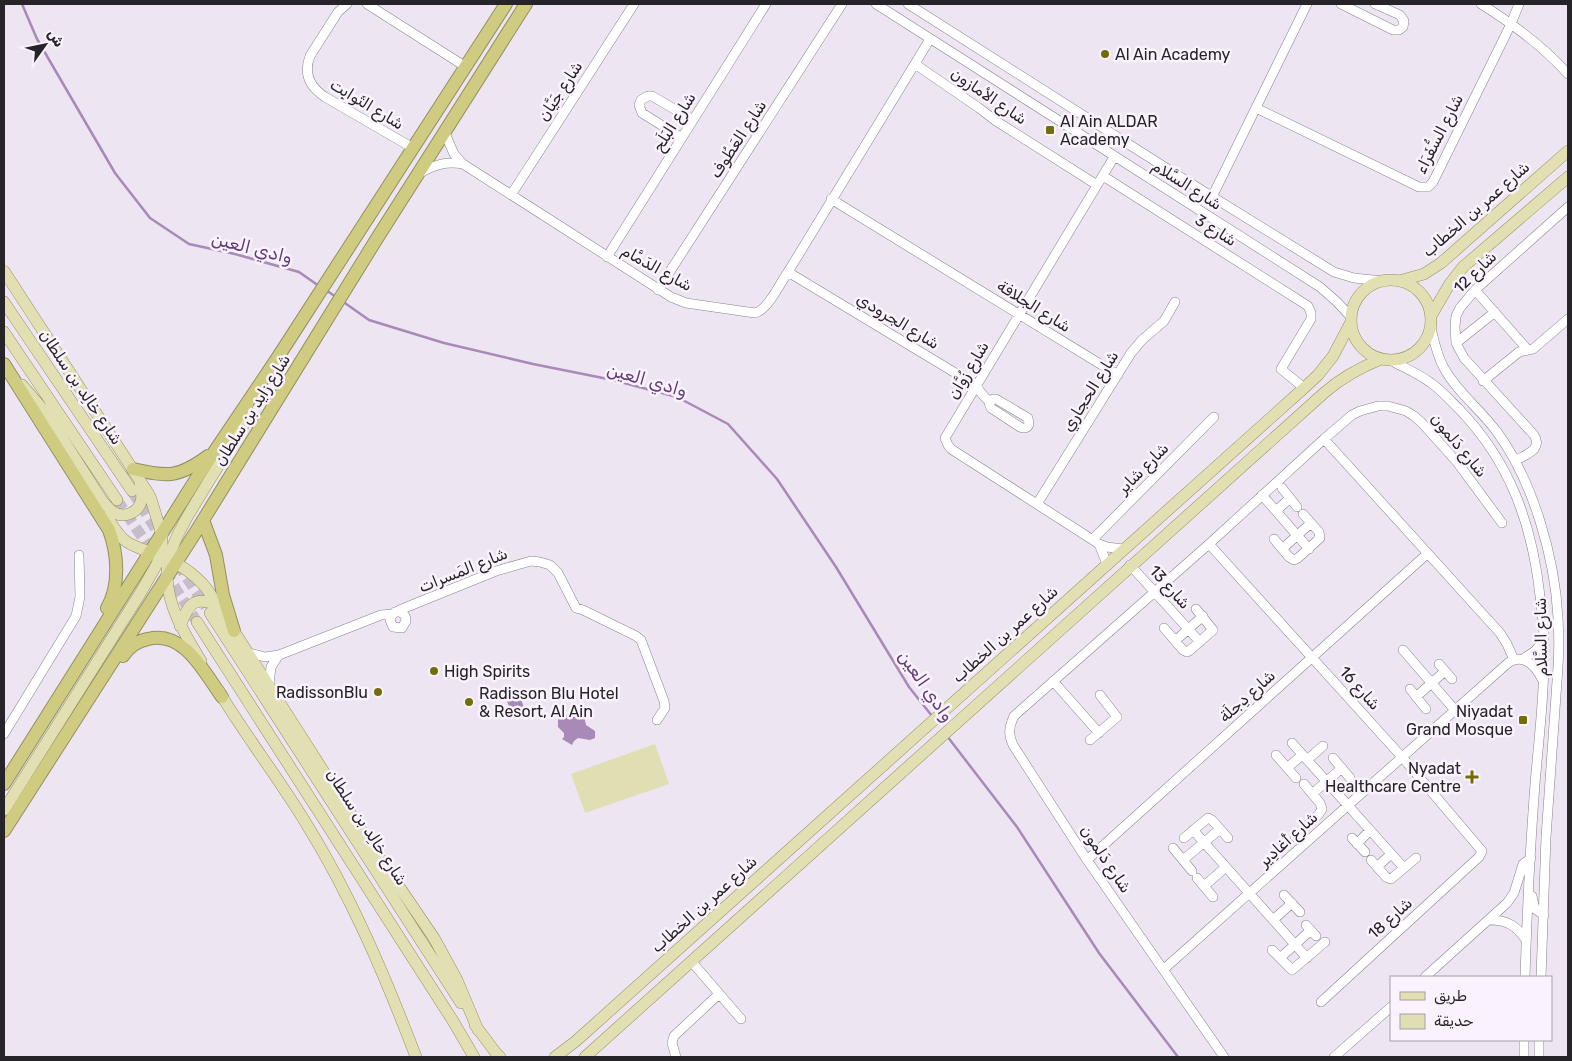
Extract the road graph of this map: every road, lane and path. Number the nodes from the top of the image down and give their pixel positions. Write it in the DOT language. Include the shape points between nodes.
graph roads {
  1 [pos="346,4"];
  2 [pos="367,4"];
  3 [pos="506,4"];
  4 [pos="526,4"];
  5 [pos="634,4"];
  6 [pos="766,4"];
  7 [pos="842,4"];
  8 [pos="876,4"];
  9 [pos="908,4"];
  10 [pos="1307,4"];
  11 [pos="1341,4"];
  12 [pos="1376,4"];
  13 [pos="1481,4"];
  14 [pos="1519,4"];
  15 [pos="1511,24"];
  16 [pos="930,38"];
  17 [pos="915,64"];
  18 [pos="466,67"];
  19 [pos="1568,74"];
  20 [pos="1256,108"];
  21 [pos="693,120"];
  22 [pos="444,131"];
  23 [pos="682,138"];
  24 [pos="413,148"];
  25 [pos="1568,150"];
  26 [pos="1114,157"];
  27 [pos="463,164"];
  28 [pos="417,175"];
  29 [pos="1103,176"];
  30 [pos="1568,177"];
  31 [pos="1098,185"];
  32 [pos="511,195"];
  33 [pos="1212,196"];
  34 [pos="831,199"];
  35 [pos="1568,206"];
  36 [pos="606,257"];
  37 [pos="4,271"];
  38 [pos="788,272"];
  39 [pos="1382,281"];
  40 [pos="1400,281"];
  41 [pos="658,290"];
  42 [pos="1475,290"];
  43 [pos="4,302"];
  44 [pos="1175,302"];
  45 [pos="1495,312"];
  46 [pos="1020,314"];
  47 [pos="1431,316"];
  48 [pos="1568,319"];
  49 [pos="1351,320"];
  50 [pos="1431,328"];
  51 [pos="4,332"];
  52 [pos="1456,343"];
  53 [pos="1528,350"];
  54 [pos="4,356"];
  55 [pos="1386,360"];
  56 [pos="4,364"];
  57 [pos="1118,375"];
  58 [pos="1483,381"];
  59 [pos="22,385"];
  60 [pos="976,387"];
  61 [pos="1304,388"];
  62 [pos="990,401"];
  63 [pos="247,403"];
  64 [pos="1214,417"];
  65 [pos="1324,439"];
  66 [pos="216,451"];
  67 [pos="1515,461"];
  68 [pos="136,474"];
  69 [pos="1282,488"];
  70 [pos="132,491"];
  71 [pos="1262,495"];
  72 [pos="1290,498"];
  73 [pos="117,500"];
  74 [pos="1037,504"];
  75 [pos="1276,511"];
  76 [pos="203,520"];
  77 [pos="1311,523"];
  78 [pos="1502,524"];
  79 [pos="162,535"];
  80 [pos="1297,535"];
  81 [pos="1274,539"];
  82 [pos="1096,542"];
  83 [pos="1209,544"];
  84 [pos="1123,549"];
  85 [pos="1282,549"];
  86 [pos="1309,549"];
  87 [pos="1427,554"];
  88 [pos="79,555"];
  89 [pos="164,558"];
  90 [pos="1107,564"];
  91 [pos="1130,565"];
  92 [pos="167,577"];
  93 [pos="1154,591"];
  94 [pos="416,605"];
  95 [pos="1196,609"];
  96 [pos="214,610"];
  97 [pos="393,616"];
  98 [pos="1203,616"];
  99 [pos="406,621"];
  100 [pos="197,622"];
  101 [pos="180,626"];
  102 [pos="1164,628"];
  103 [pos="1188,629"];
  104 [pos="234,631"];
  105 [pos="1544,640"];
  106 [pos="1175,641"];
  107 [pos="1200,642"];
  108 [pos="1403,650"];
  109 [pos="249,653"];
  110 [pos="279,655"];
  111 [pos="1313,657"];
  112 [pos="1519,659"];
  113 [pos="1452,678"];
  114 [pos="1543,679"];
  115 [pos="1053,681"];
  116 [pos="1431,683"];
  117 [pos="269,684"];
  118 [pos="1410,689"];
  119 [pos="1100,694"];
  120 [pos="222,697"];
  121 [pos="1416,697"];
  122 [pos="1426,708"];
  123 [pos="1454,710"];
  124 [pos="657,720"];
  125 [pos="1098,733"];
  126 [pos="4,734"];
  127 [pos="34,735"];
  128 [pos="1090,740"];
  129 [pos="1292,743"];
  130 [pos="52,755"];
  131 [pos="1276,755"];
  132 [pos="1304,757"];
  133 [pos="1402,757"];
  134 [pos="1287,768"];
  135 [pos="1342,768"];
  136 [pos="1296,778"];
  137 [pos="1350,778"];
  138 [pos="1326,782"];
  139 [pos="4,784"];
  140 [pos="1304,784"];
  141 [pos="1312,794"];
  142 [pos="1348,806"];
  143 [pos="4,810"];
  144 [pos="1220,829"];
  145 [pos="1193,830"];
  146 [pos="1370,830"];
  147 [pos="4,831"];
  148 [pos="1295,837"];
  149 [pos="1184,838"];
  150 [pos="1228,838"];
  151 [pos="1204,842"];
  152 [pos="1173,848"];
  153 [pos="1364,852"];
  154 [pos="1391,854"];
  155 [pos="1480,857"];
  156 [pos="1416,858"];
  157 [pos="1531,858"];
  158 [pos="1087,860"];
  159 [pos="1183,860"];
  160 [pos="1226,867"];
  161 [pos="1404,868"];
  162 [pos="1204,886"];
  163 [pos="1529,886"];
  164 [pos="1250,894"];
  165 [pos="1284,894"];
  166 [pos="1213,897"];
  167 [pos="1292,904"];
  168 [pos="1300,912"];
  169 [pos="1544,915"];
  170 [pos="1274,920"];
  171 [pos="1490,920"];
  172 [pos="1311,931"];
  173 [pos="1526,936"];
  174 [pos="1325,942"];
  175 [pos="1295,944"];
  176 [pos="1272,950"];
  177 [pos="1280,958"];
  178 [pos="1307,958"];
  179 [pos="691,960"];
  180 [pos="1164,969"];
  181 [pos="1426,976"];
  182 [pos="1525,976"];
  183 [pos="1541,976"];
  184 [pos="719,994"];
  185 [pos="1321,1002"];
  186 [pos="1390,1008"];
  187 [pos="740,1019"];
  188 [pos="478,1030"];
  189 [pos="1524,1041"];
  190 [pos="1539,1041"];
  191 [pos="416,1057"];
  192 [pos="474,1057"];
  193 [pos="500,1057"];
  194 [pos="555,1057"];
  195 [pos="585,1057"];
  196 [pos="676,1057"];
  197 [pos="1224,1057"];
  198 [pos="1334,1057"];
  199 [pos="1524,1057"];
  200 [pos="1539,1057"];
  1 -- 24 [label="street, شارع الثَوابِت" via="310,56 307,70 311,84 325,97"];
  2 -- 18 [label="street"];
  3 -- 18 [label="highway, شارع زايد بن سلطان"];
  4 -- 22 [label="highway, شارع زايد بن سلطان"];
  5 -- 32 [label="street, شارع جَيَّان"];
  6 -- 21 [label="street, شارع البَلَح"];
  7 -- 41 [label="street, شارع العَطُوف"];
  8 -- 16 [label="street, شارع السَّلام"];
  9 -- 33 [label="street, شارع السَّلام"];
  10 -- 20 [label="street"];
  11 -- 12 [label="street" via="1394,30 1403,27 1400,15"];
  13 -- 15 [label="street"];
  14 -- 15 [label="street, شارع السُّفَرَاء"];
  15 -- 19 [label="street"];
  15 -- 20 [label="street, شارع السُّفَرَاء" via="1428,187 1420,187"];
  16 -- 17 [label="street, شارع الدَمَّام"];
  16 -- 26 [label="street, شارع السَّلام"];
  17 -- 31 [label="street, شارع الأمازون" via="996,121"];
  17 -- 34 [label="street, شارع الدَمَّام"];
  18 -- 24 [label="highway, شارع زايد بن سلطان"];
  20 -- 33 [label="street"];
  21 -- 23 [label="street, شارع البَلَح"];
  21 -- 23 [label="street" via="652,96 641,100 642,113"];
  22 -- 27 [label="street, شارع الدَمَّام" via="454,154"];
  22 -- 28 [label="highway, شارع زايد بن سلطان"];
  23 -- 36 [label="street, شارع البَلَح"];
  24 -- 63 [label="highway, شارع زايد بن سلطان"];
  25 -- 40 [label="main road, شارع عمر بن الخطاب" via="1451,255 1424,274"];
  26 -- 29 [label="street, شارع زُوَّان"];
  26 -- 49 [label="street, شارع السَّلام" via="1320,287"];
  27 -- 28 [label="street" via="446,162"];
  27 -- 32 [label="street, شارع الدَمَّام"];
  28 -- 76 [label="highway, شارع زايد بن سلطان"];
  29 -- 31 [label="street, شارع زُوَّان"];
  29 -- 61 [label="street, شارع 3" via="1308,306 1311,319 1281,368"];
  30 -- 47 [label="main road" via="1463,268"];
  31 -- 46 [label="street, شارع زُوَّان"];
  32 -- 36 [label="street, شارع الدَمَّام"];
  33 -- 39 [label="street, شارع السَّلام" via="1334,272"];
  34 -- 38 [label="street, شارع الدَمَّام"];
  34 -- 46 [label="street, شارع الجلافة"];
  35 -- 42 [label="street, شارع 12"];
  36 -- 41 [label="street, شارع الدَمَّام"];
  37 -- 68 [label="main road"];
  38 -- 41 [label="street, شارع الدَمَّام" via="765,307 755,313 686,304"];
  38 -- 60 [label="street, شارع الجرودي"];
  39 -- 40 [label="main road"];
  39 -- 49 [label="main road" via="1372,284 1361,294 1353,307"];
  40 -- 47 [label="main road" via="1421,294"];
  42 -- 45 [label="street"];
  42 -- 52 [label="street, شارع 12" via="1456,316"];
  43 -- 70 [label="main road, شارع خالِد بن سلطان"];
  44 -- 57 [label="street, شارع الحجاري" via="1164,321 1137,345"];
  45 -- 52 [label="street"];
  45 -- 53 [label="street"];
  46 -- 57 [label="street, شارع الجلافة"];
  46 -- 60 [label="street, شارع زُوَّان"];
  47 -- 50 [label="main road"];
  48 -- 53 [label="street"];
  49 -- 55 [label="main road" via="1353,335 1360,346 1369,354"];
  49 -- 61 [label="main road, شارع عمر بن الخطاب" via="1333,356"];
  50 -- 55 [label="main road" via="1417,352 1405,358"];
  50 -- 67 [label="street, شارع السَّلام" via="1441,361 1451,380 1497,432"];
  51 -- 73 [label="main road, شارع خالِد بن سلطان"];
  52 -- 58 [label="street"];
  53 -- 58 [label="street" via="1519,352"];
  54 -- 59 [label="main road"];
  55 -- 91 [label="main road, شارع عمر بن الخطاب" via="1355,370 1335,382"];
  55 -- 105 [label="street, شارع السَّلام" via="1418,374 1440,390 1474,425 1500,463 1519,501 1529,533 1538,576"];
  56 -- 127 [label="highway" via="109,530 116,568 109,606 46,706"];
  57 -- 74 [label="street, شارع الحجاري"];
  58 -- 67 [label="street" via="1537,441 1532,451"];
  59 -- 68 [label="main road" via="46,413 112,511 126,515 139,507 142,497"];
  59 -- 89 [label="main road" via="115,529 127,542"];
  60 -- 62 [label="street, شارع الجرودي"];
  60 -- 74 [label="street, شارع زُوَّان" via="947,433 948,446"];
  61 -- 84 [label="main road, شارع عمر بن الخطاب"];
  63 -- 66 [label="highway, شارع زايد بن سلطان"];
  63 -- 89 [label="main road" via="243,426"];
  64 -- 82 [label="street, شارع شاير"];
  65 -- 71 [label="street, شارع دَلمون"];
  65 -- 78 [label="street, شارع دَلمون" via="1352,415 1369,408 1388,406 1406,411 1421,422 1457,462"];
  65 -- 87 [label="street"];
  66 -- 68 [label="highway" via="191,468 173,475"];
  66 -- 79 [label="highway, شارع زايد بن سلطان"];
  67 -- 169 [label="street, شارع السَّلام" via="1543,533 1558,618"];
  68 -- 79 [label="main road" via="151,500"];
  69 -- 72 [label="street"];
  71 -- 75 [label="street"];
  71 -- 83 [label="street, شارع دَلمون"];
  72 -- 75 [label="street"];
  72 -- 77 [label="street"];
  74 -- 82 [label="street, شارع زُوَّان"];
  75 -- 80 [label="street"];
  76 -- 89 [label="highway, شارع زايد بن سلطان"];
  76 -- 104 [label="highway" via="216,555"];
  77 -- 80 [label="street"];
  77 -- 86 [label="street" via="1321,536"];
  79 -- 89 [label="highway, شارع زايد بن سلطان"];
  80 -- 85 [label="street"];
  80 -- 86 [label="street"];
  81 -- 85 [label="street"];
  82 -- 84 [label="street, شارع زُوَّان"];
  82 -- 90 [label="street"];
  83 -- 93 [label="street, شارع دَلمون"];
  83 -- 111 [label="street, شارع 16"];
  84 -- 90 [label="main road, شارع عمر بن الخطاب"];
  85 -- 86 [label="street" via="1294,560"];
  87 -- 111 [label="street, شارع دِجلَة"];
  87 -- 112 [label="street" via="1500,633"];
  88 -- 126 [label="street" via="80,597 76,616"];
  89 -- 92 [label="highway, شارع زايد بن سلطان"];
  89 -- 96 [label="main road" via="200,580"];
  89 -- 127 [label="highway, شارع زايد بن سلطان"];
  89 -- 143 [label="main road"];
  90 -- 194 [label="main road, شارع عمر بن الخطاب"];
  91 -- 93 [label="street, شارع 13"];
  91 -- 179 [label="main road, شارع عمر بن الخطاب"];
  92 -- 101 [label="main road"];
  92 -- 130 [label="highway, شارع زايد بن سلطان"];
  93 -- 103 [label="street, شارع 13"];
  93 -- 115 [label="street, شارع دَلمون"];
  94 -- 97 [label="street, شارع المَسرات"];
  94 -- 99 [label="street, شارع المَسرات"];
  94 -- 124 [label="street, شارع المَسرات" via="524,562 550,565 558,572 576,608 641,640 664,701 665,708"];
  95 -- 98 [label="street, شارع 13"];
  96 -- 101 [label="main road" via="208,601 197,601 191,604"];
  96 -- 104 [label="main road"];
  96 -- 188 [label="main road, شارع خالِد بن سلطان"];
  97 -- 99 [label="street" via="403,614"];
  97 -- 99 [label="street" via="394,627 404,626"];
  97 -- 110 [label="street, شارع المَسرات" via="380,615"];
  98 -- 103 [label="street, شارع 13"];
  98 -- 107 [label="street, شارع 13" via="1213,630"];
  100 -- 192 [label="main road, شارع خالِد بن سلطان"];
  101 -- 120 [label="main road"];
  102 -- 106 [label="street, شارع 13"];
  103 -- 106 [label="street, شارع 13"];
  103 -- 107 [label="street, شارع 13"];
  104 -- 109 [label="main road"];
  105 -- 112 [label="street, شارع أَغادِير" via="1535,651"];
  105 -- 114 [label="street, شارع السَّلام"];
  106 -- 107 [label="street" via="1187,652"];
  108 -- 116 [label="street"];
  109 -- 110 [label="street, شارع المَسرات" via="265,657"];
  109 -- 117 [label="main road"];
  110 -- 117 [label="street" via="271,667"];
  111 -- 133 [label="street, شارع 16"];
  111 -- 158 [label="street, شارع دِجلَة"];
  112 -- 114 [label="street" via="1533,665"];
  112 -- 123 [label="street, شارع أَغادِير" via="1504,666"];
  113 -- 116 [label="street" via="1442,667"];
  114 -- 157 [label="street, شارع السَّلام"];
  115 -- 125 [label="street"];
  115 -- 158 [label="street, شارع دَلمون" via="1014,716 1009,737"];
  116 -- 121 [label="street"];
  116 -- 123 [label="street"];
  117 -- 188 [label="main road" via="368,842 434,938 458,980"];
  118 -- 121 [label="street"];
  119 -- 125 [label="street" via="1117,717"];
  120 -- 130 [label="highway" via="196,660 179,643 162,638 140,640 126,652 77,729"];
  120 -- 191 [label="main road" via="327,860 379,964"];
  121 -- 122 [label="street"];
  123 -- 133 [label="street, شارع أَغادِير"];
  125 -- 128 [label="street"];
  127 -- 139 [label="highway, شارع زايد بن سلطان"];
  129 -- 132 [label="street"];
  130 -- 147 [label="highway, شارع زايد بن سلطان"];
  131 -- 134 [label="street"];
  132 -- 134 [label="street"];
  132 -- 135 [label="street" via="1325,749"];
  132 -- 138 [label="street"];
  133 -- 142 [label="street, شارع أَغادِير"];
  133 -- 155 [label="street, شارع 16" via="1480,848"];
  134 -- 136 [label="street"];
  135 -- 137 [label="street"];
  135 -- 138 [label="street"];
  138 -- 141 [label="street"];
  138 -- 142 [label="street"];
  140 -- 141 [label="street"];
  141 -- 148 [label="street" via="1322,806 1321,812"];
  142 -- 146 [label="street"];
  142 -- 164 [label="street, شارع أَغادِير"];
  144 -- 145 [label="street" via="1208,818"];
  144 -- 150 [label="street"];
  144 -- 151 [label="street"];
  145 -- 149 [label="street"];
  145 -- 151 [label="street"];
  146 -- 153 [label="street" via="1354,841"];
  146 -- 154 [label="street"];
  151 -- 159 [label="street"];
  151 -- 160 [label="street"];
  152 -- 159 [label="street"];
  154 -- 161 [label="street"];
  154 -- 161 [label="street" via="1374,863 1386,877 1391,878"];
  155 -- 185 [label="street, شارع 18"];
  156 -- 161 [label="street"];
  157 -- 163 [label="street, شارع السَّلام"];
  157 -- 171 [label="street" via="1523,864 1514,893"];
  158 -- 180 [label="street, شارع دَلمون"];
  159 -- 162 [label="street"];
  160 -- 162 [label="street"];
  160 -- 164 [label="street"];
  162 -- 166 [label="street"];
  163 -- 169 [label="street" via="1533,906"];
  163 -- 173 [label="street, شارع السَّلام"];
  164 -- 170 [label="street"];
  164 -- 180 [label="street, شارع أَغادِير"];
  165 -- 167 [label="street"];
  167 -- 168 [label="street"];
  167 -- 170 [label="street"];
  169 -- 173 [label="street" via="1533,921"];
  169 -- 183 [label="street, شارع السَّلام"];
  170 -- 175 [label="street"];
  171 -- 173 [label="street" via="1515,927"];
  171 -- 181 [label="street"];
  172 -- 175 [label="street"];
  173 -- 182 [label="street, شارع السَّلام"];
  174 -- 178 [label="street"];
  175 -- 177 [label="street"];
  175 -- 178 [label="street"];
  176 -- 177 [label="street"];
  177 -- 178 [label="street" via="1292,970"];
  179 -- 184 [label="street"];
  179 -- 195 [label="main road, شارع عمر بن الخطاب"];
  180 -- 197 [label="street, شارع دَلمون"];
  184 -- 187 [label="street"];
  184 -- 196 [label="street" via="674,1036 672,1043"];
  186 -- 198 [label="street"];
  188 -- 193 [label="main road, شارع خالِد بن سلطان"];
  189 -- 199 [label="street"];
  190 -- 200 [label="street"];
}
